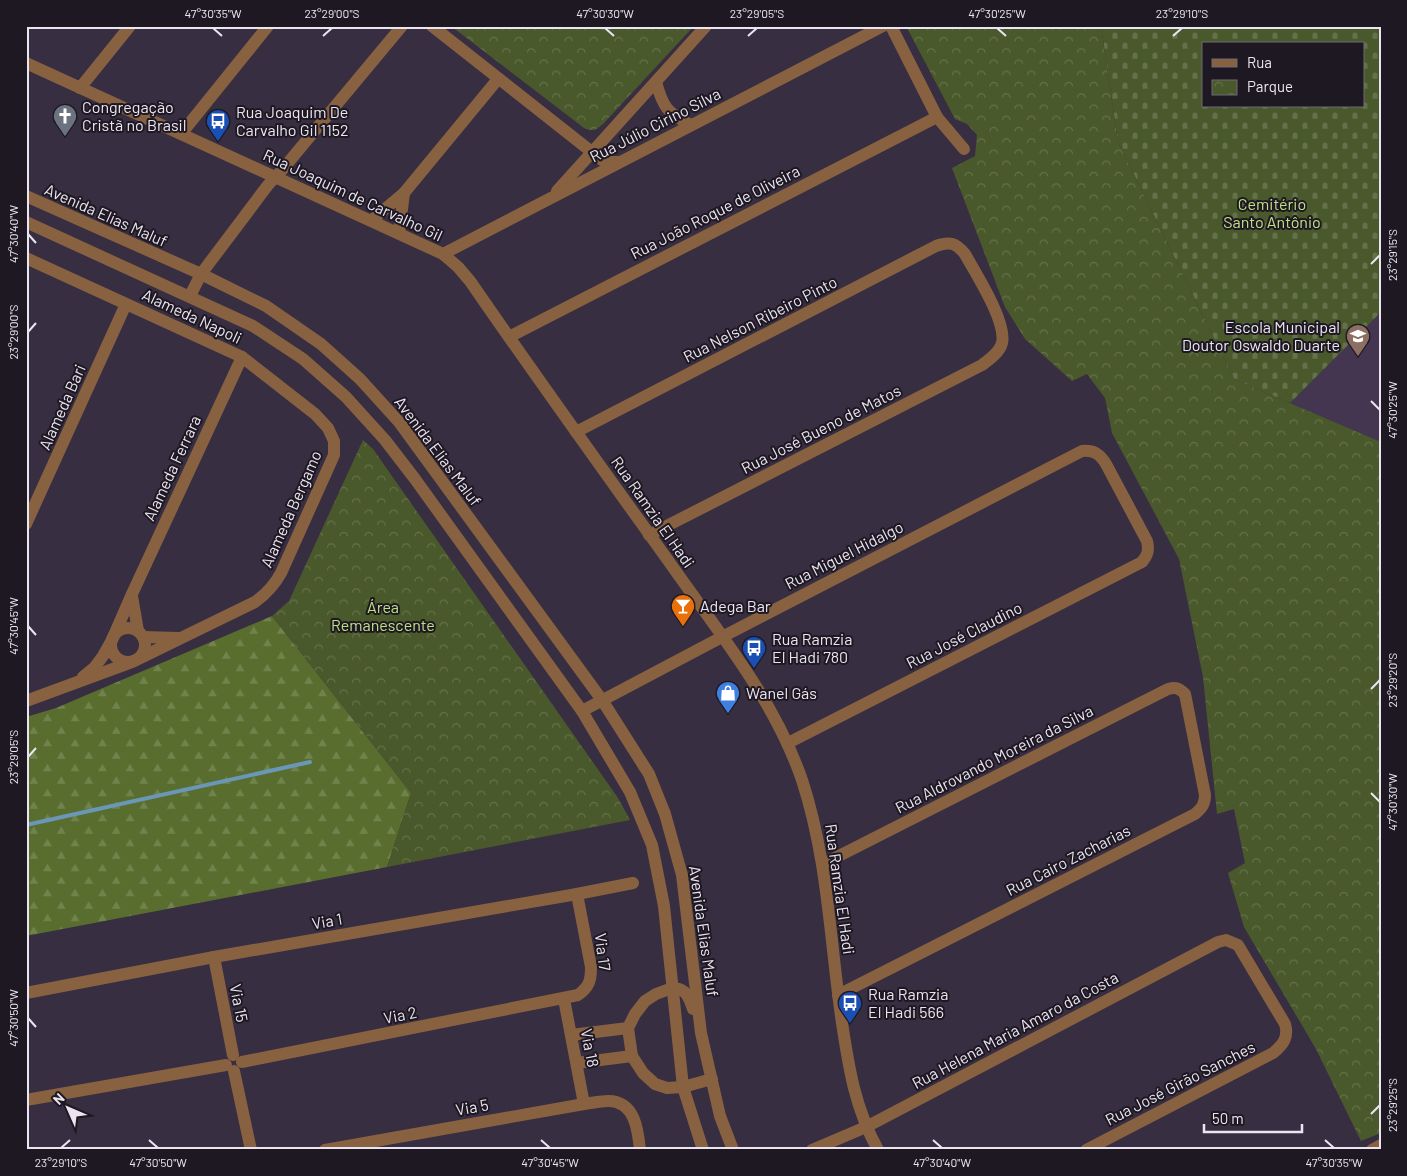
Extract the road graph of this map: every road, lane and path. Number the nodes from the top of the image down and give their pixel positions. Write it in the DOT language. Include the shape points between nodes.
graph roads {
  1 [pos="130,26"];
  2 [pos="268,26"];
  3 [pos="402,26"];
  4 [pos="432,26"];
  5 [pos="706,26"];
  6 [pos="883,26"];
  7 [pos="891,26"];
  8 [pos="26,63"];
  9 [pos="498,79"];
  10 [pos="656,82"];
  11 [pos="80,88"];
  12 [pos="937,117"];
  13 [pos="691,126"];
  14 [pos="181,134"];
  15 [pos="964,148"];
  16 [pos="592,152"];
  17 [pos="618,162"];
  18 [pos="275,177"];
  19 [pos="404,193"];
  20 [pos="26,196"];
  21 [pos="552,197"];
  22 [pos="372,220"];
  23 [pos="26,222"];
  24 [pos="399,233"];
  25 [pos="443,254"];
  26 [pos="26,258"];
  27 [pos="200,274"];
  28 [pos="190,296"];
  29 [pos="126,304"];
  30 [pos="508,337"];
  31 [pos="1002,344"];
  32 [pos="242,357"];
  33 [pos="537,378"];
  34 [pos="328,428"];
  35 [pos="576,432"];
  36 [pos="1102,456"];
  37 [pos="26,524"];
  38 [pos="649,535"];
  39 [pos="132,594"];
  40 [pos="140,634"];
  41 [pos="722,637"];
  42 [pos="180,638"];
  43 [pos="112,640"];
  44 [pos="132,662"];
  45 [pos="75,683"];
  46 [pos="1180,690"];
  47 [pos="602,700"];
  48 [pos="26,701"];
  49 [pos="582,711"];
  50 [pos="788,744"];
  51 [pos="823,864"];
  52 [pos="633,883"];
  53 [pos="577,894"];
  54 [pos="1232,942"];
  55 [pos="214,956"];
  56 [pos="672,988"];
  57 [pos="26,993"];
  58 [pos="838,995"];
  59 [pos="564,999"];
  60 [pos="628,1028"];
  61 [pos="701,1033"];
  62 [pos="571,1035"];
  63 [pos="632,1056"];
  64 [pos="234,1063"];
  65 [pos="577,1063"];
  66 [pos="712,1079"];
  67 [pos="683,1087"];
  68 [pos="26,1100"];
  69 [pos="584,1104"];
  70 [pos="866,1127"];
  71 [pos="1381,1145"];
  72 [pos="252,1150"];
  73 [pos="325,1150"];
  74 [pos="640,1150"];
  75 [pos="703,1150"];
  76 [pos="733,1150"];
  77 [pos="812,1150"];
  78 [pos="878,1150"];
  79 [pos="1086,1150"];
  80 [pos="1372,1150"];
  1 -- 11 [label="street"];
  2 -- 14 [label="street"];
  3 -- 18 [label="street"];
  4 -- 9 [label="street"];
  5 -- 10 [label="street"];
  6 -- 13 [label="street, Rua Júlio Cirino Silva"];
  7 -- 12 [label="street"];
  8 -- 11 [label="street, Rua Joaquim de Carvalho Gil"];
  9 -- 16 [label="street"];
  9 -- 19 [label="street"];
  10 -- 13 [label="street" via="665,108"];
  10 -- 16 [label="street"];
  11 -- 14 [label="street, Rua Joaquim de Carvalho Gil"];
  12 -- 15 [label="street"];
  12 -- 30 [label="street, Rua João Roque de Oliveira"];
  13 -- 17 [label="street, Rua Júlio Cirino Silva"];
  14 -- 18 [label="street, Rua Joaquim de Carvalho Gil"];
  16 -- 17 [label="street" via="602,160"];
  16 -- 21 [label="street"];
  17 -- 21 [label="street, Rua Júlio Cirino Silva"];
  18 -- 22 [label="street, Rua Joaquim de Carvalho Gil"];
  18 -- 27 [label="street"];
  19 -- 22 [label="street"];
  19 -- 24 [label="street"];
  20 -- 27 [label="street, Avenida Elias Maluf"];
  21 -- 25 [label="street, Rua Júlio Cirino Silva"];
  22 -- 24 [label="street, Rua Joaquim de Carvalho Gil"];
  23 -- 28 [label="street"];
  24 -- 25 [label="street, Rua Joaquim de Carvalho Gil"];
  25 -- 30 [label="street, Rua Joaquim de Carvalho Gil" via="470,281"];
  26 -- 29 [label="street, Alameda Napoli"];
  27 -- 28 [label="street"];
  27 -- 47 [label="street, Avenida Elias Maluf" via="266,306 321,344 360,379 399,422"];
  28 -- 49 [label="street" via="252,326 303,359 346,397 415,479"];
  29 -- 32 [label="street, Alameda Napoli"];
  29 -- 37 [label="street, Alameda Bari"];
  30 -- 33 [label="street, Rua Joaquim de Carvalho Gil"];
  31 -- 35 [label="street, Rua Nelson Ribeiro Pinto" via="1003,330 998,315 965,254 952,243 945,243"];
  31 -- 38 [label="street, Rua José Bueno de Matos" via="982,366"];
  32 -- 34 [label="street, Alameda Napoli" via="315,414"];
  32 -- 39 [label="street, Alameda Ferrara"];
  33 -- 35 [label="street, Rua Ramzia El Hadi"];
  34 -- 42 [label="street, Alameda Bergamo" via="334,441 334,455 274,585 255,602"];
  35 -- 38 [label="street, Rua Ramzia El Hadi"];
  36 -- 41 [label="street, Rua Miguel Hidalgo" via="1090,450 1082,451"];
  36 -- 50 [label="street, Rua José Claudino" via="1147,541 1149,549 1142,562"];
  38 -- 41 [label="street, Rua Ramzia El Hadi"];
  39 -- 40 [label="street"];
  39 -- 43 [label="street, Alameda Ferrara"];
  40 -- 42 [label="street, Alameda Bergamo"];
  40 -- 43 [label="street" via="131,628 123,629"];
  40 -- 44 [label="street" via="145,644 144,651"];
  41 -- 47 [label="street, Rua Miguel Hidalgo"];
  41 -- 50 [label="street, Rua Ramzia El Hadi" via="767,703"];
  42 -- 44 [label="street, Alameda Bergamo"];
  43 -- 44 [label="street" via="114,654 119,660"];
  43 -- 45 [label="street, Alameda Bergamo" via="94,668"];
  44 -- 45 [label="street, Alameda Bergamo"];
  45 -- 48 [label="street, Alameda Bergamo"];
  46 -- 51 [label="street, Rua Aldrovando Moreira da Silva" via="1175,687 1168,689"];
  46 -- 58 [label="street, Rua Cairo Zacharias" via="1187,699 1205,795 1204,806 1200,810"];
  47 -- 49 [label="street"];
  47 -- 61 [label="street, Avenida Elias Maluf" via="649,774 665,814 682,875"];
  49 -- 56 [label="street" via="630,792 652,845 664,906"];
  50 -- 51 [label="street, Rua Ramzia El Hadi" via="813,816"];
  51 -- 58 [label="street, Rua Ramzia El Hadi"];
  52 -- 53 [label="street, Via 1"];
  53 -- 55 [label="street, Via 1"];
  53 -- 59 [label="street, Via 17" via="591,979 587,988 578,995"];
  54 -- 70 [label="street, Rua Helena Maria Amaro da Costa" via="1218,942"];
  54 -- 79 [label="street, Rua José Girão Sanches" via="1242,951 1285,1024 1285,1040 1273,1054"];
  55 -- 57 [label="street, Via 1"];
  55 -- 64 [label="street, Via 15"];
  56 -- 60 [label="street" via="645,1001"];
  56 -- 61 [label="street" via="686,993"];
  56 -- 67 [label="street"];
  58 -- 70 [label="street, Rua Ramzia El Hadi" via="850,1075"];
  59 -- 62 [label="street, Via 18"];
  59 -- 64 [label="street, Via 2"];
  60 -- 62 [label="street"];
  60 -- 63 [label="street"];
  61 -- 66 [label="street, Avenida Elias Maluf"];
  62 -- 65 [label="street, Via 18"];
  63 -- 65 [label="street"];
  63 -- 67 [label="street" via="655,1084 667,1088"];
  64 -- 68 [label="street, Via 2"];
  64 -- 72 [label="street, Via 15"];
  65 -- 69 [label="street, Via 18"];
  66 -- 67 [label="street"];
  66 -- 76 [label="street, Avenida Elias Maluf" via="720,1116"];
  67 -- 75 [label="street"];
  69 -- 73 [label="street, Via 5"];
  69 -- 74 [label="street, Via 5" via="609,1101 624,1107 637,1124"];
  70 -- 77 [label="street, Rua Helena Maria Amaro da Costa"];
  70 -- 78 [label="street, Rua Ramzia El Hadi"];
  71 -- 80 [label="street"];
}
